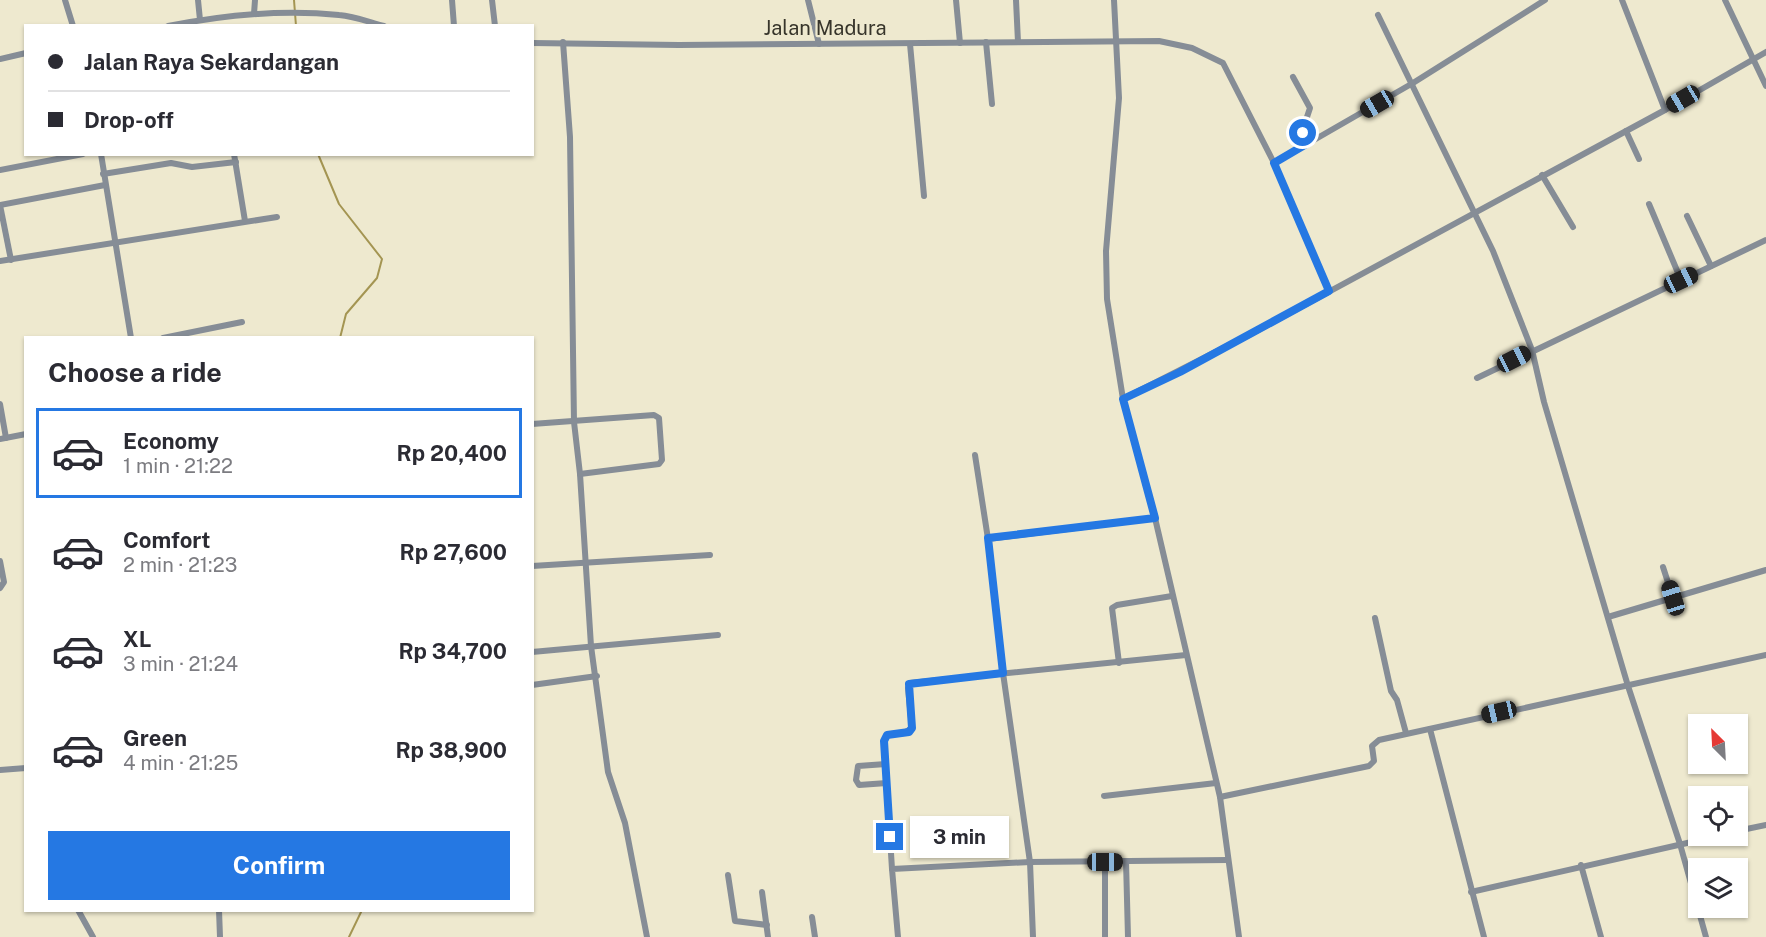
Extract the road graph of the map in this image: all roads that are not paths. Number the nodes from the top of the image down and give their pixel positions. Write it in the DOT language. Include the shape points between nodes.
graph roads {
  1 [pos="65,0"];
  2 [pos="198,0"];
  3 [pos="255,0"];
  4 [pos="452,0"];
  5 [pos="492,0"];
  6 [pos="808,0"];
  7 [pos="956,0"];
  8 [pos="1016,0"];
  9 [pos="1114,0"];
  10 [pos="1622,0"];
  11 [pos="1725,0"];
  12 [pos="1540,1"];
  13 [pos="254,14"];
  14 [pos="1378,15"];
  15 [pos="200,20"];
  16 [pos="212,22"];
  17 [pos="72,24"];
  18 [pos="179,24"];
  19 [pos="376,24"];
  20 [pos="454,24"];
  21 [pos="495,24"];
  22 [pos="1117,40"];
  23 [pos="563,42"];
  24 [pos="986,42"];
  25 [pos="1017,42"];
  26 [pos="534,43"];
  27 [pos="960,43"];
  28 [pos="819,44"];
  29 [pos="910,44"];
  30 [pos="1766,52"];
  31 [pos="24,53"];
  32 [pos="1754,58"];
  33 [pos="0,59"];
  34 [pos="1293,77"];
  35 [pos="1413,83"];
  36 [pos="1766,86"];
  37 [pos="992,104"];
  38 [pos="1665,110"];
  39 [pos="1626,131"];
  40 [pos="1308,143"];
  41 [pos="73,156"];
  42 [pos="101,156"];
  43 [pos="235,158"];
  44 [pos="1639,159"];
  45 [pos="1274,163"];
  46 [pos="0,170"];
  47 [pos="103,174"];
  48 [pos="1542,175"];
  49 [pos="105,185"];
  50 [pos="924,196"];
  51 [pos="1649,204"];
  52 [pos="0,205"];
  53 [pos="1474,212"];
  54 [pos="1687,216"];
  55 [pos="277,217"];
  56 [pos="245,221"];
  57 [pos="1573,227"];
  58 [pos="1766,240"];
  59 [pos="114,242"];
  60 [pos="11,260"];
  61 [pos="0,261"];
  62 [pos="1711,266"];
  63 [pos="1681,280"];
  64 [pos="1329,291"];
  65 [pos="242,322"];
  66 [pos="131,336"];
  67 [pos="173,336"];
  68 [pos="1532,350"];
  69 [pos="1477,378"];
  70 [pos="1123,399"];
  71 [pos="0,404"];
  72 [pos="574,422"];
  73 [pos="534,424"];
  74 [pos="24,434"];
  75 [pos="3,439"];
  76 [pos="975,455"];
  77 [pos="580,474"];
  78 [pos="1155,518"];
  79 [pos="988,538"];
  80 [pos="710,555"];
  81 [pos="0,561"];
  82 [pos="586,563"];
  83 [pos="534,566"];
  84 [pos="1663,567"];
  85 [pos="1766,570"];
  86 [pos="0,588"];
  87 [pos="1172,596"];
  88 [pos="1673,598"];
  89 [pos="1608,617"];
  90 [pos="1375,618"];
  91 [pos="718,635"];
  92 [pos="591,646"];
  93 [pos="534,652"];
  94 [pos="1186,655"];
  95 [pos="1766,655"];
  96 [pos="1119,663"];
  97 [pos="1003,673"];
  98 [pos="597,676"];
  99 [pos="534,685"];
  100 [pos="1628,686"];
  101 [pos="1430,729"];
  102 [pos="1406,733"];
  103 [pos="886,764"];
  104 [pos="24,768"];
  105 [pos="0,770"];
  106 [pos="887,783"];
  107 [pos="1216,783"];
  108 [pos="1104,796"];
  109 [pos="1220,797"];
  110 [pos="1766,825"];
  111 [pos="1748,829"];
  112 [pos="1688,842"];
  113 [pos="1680,843"];
  114 [pos="1228,860"];
  115 [pos="1126,861"];
  116 [pos="1030,862"];
  117 [pos="1105,862"];
  118 [pos="1581,865"];
  119 [pos="892,869"];
  120 [pos="728,875"];
  121 [pos="762,891"];
  122 [pos="1471,892"];
  123 [pos="79,912"];
  124 [pos="219,912"];
  125 [pos="812,917"];
  126 [pos="766,925"];
  127 [pos="93,937"];
  128 [pos="220,937"];
  129 [pos="647,937"];
  130 [pos="768,937"];
  131 [pos="815,937"];
  132 [pos="898,937"];
  133 [pos="1033,937"];
  134 [pos="1105,937"];
  135 [pos="1128,937"];
  136 [pos="1239,937"];
  137 [pos="1484,937"];
  138 [pos="1601,937"];
  139 [pos="1706,937"];
  1 -- 17 [label="street"];
  2 -- 15 [label="street"];
  3 -- 13 [label="street"];
  4 -- 20 [label="street"];
  5 -- 21 [label="street"];
  6 -- 28 [label="street"];
  7 -- 27 [label="street"];
  8 -- 25 [label="street"];
  9 -- 22 [label="street"];
  10 -- 38 [label="street"];
  11 -- 32 [label="street"];
  12 -- 35 [label="street"];
  13 -- 16 [label="street"];
  13 -- 19 [label="street" via="341,15"];
  14 -- 35 [label="street"];
  15 -- 16 [label="street"];
  15 -- 18 [label="street"];
  22 -- 25 [label="street, Jalan Madura"];
  22 -- 45 [label="street, Jalan Madura" via="1159,41 1192,48 1223,63"];
  22 -- 70 [label="street" via="1119,98 1106,251 1107,299"];
  23 -- 26 [label="street, Jalan Madura"];
  23 -- 28 [label="street, Jalan Madura"];
  23 -- 72 [label="street" via="570,137"];
  24 -- 25 [label="street, Jalan Madura"];
  24 -- 27 [label="street, Jalan Madura"];
  24 -- 37 [label="street"];
  27 -- 29 [label="street, Jalan Madura"];
  28 -- 29 [label="street, Jalan Madura"];
  29 -- 50 [label="street"];
  30 -- 32 [label="street"];
  31 -- 33 [label="street"];
  32 -- 36 [label="street"];
  32 -- 38 [label="street"];
  34 -- 40 [label="street" via="1310,108 1303,129"];
  35 -- 40 [label="street"];
  35 -- 53 [label="street"];
  38 -- 39 [label="street"];
  39 -- 44 [label="street"];
  39 -- 48 [label="street"];
  40 -- 45 [label="street"];
  41 -- 46 [label="street"];
  42 -- 47 [label="street"];
  43 -- 47 [label="street" via="192,167 171,163"];
  43 -- 56 [label="street"];
  45 -- 64 [label="street, Jalan Madura"];
  47 -- 49 [label="street"];
  48 -- 53 [label="street"];
  48 -- 57 [label="street"];
  49 -- 52 [label="street"];
  49 -- 59 [label="street"];
  51 -- 63 [label="street"];
  52 -- 60 [label="street"];
  53 -- 64 [label="street"];
  53 -- 68 [label="street"];
  54 -- 62 [label="street"];
  55 -- 56 [label="street"];
  56 -- 59 [label="street"];
  58 -- 62 [label="street"];
  59 -- 60 [label="street"];
  59 -- 66 [label="street"];
  60 -- 61 [label="street"];
  62 -- 63 [label="street"];
  63 -- 68 [label="street"];
  64 -- 70 [label="street"];
  65 -- 67 [label="street"];
  68 -- 69 [label="street"];
  68 -- 89 [label="street"];
  70 -- 78 [label="street"];
  71 -- 75 [label="street"];
  72 -- 73 [label="street"];
  72 -- 77 [label="street"];
  72 -- 77 [label="street" via="654,415 659,419 659,464"];
  74 -- 75 [label="street"];
  76 -- 79 [label="street"];
  77 -- 82 [label="street"];
  78 -- 79 [label="street"];
  78 -- 87 [label="street"];
  79 -- 97 [label="street"];
  80 -- 82 [label="street"];
  81 -- 86 [label="street"];
  82 -- 83 [label="street"];
  82 -- 92 [label="street"];
  84 -- 88 [label="street"];
  85 -- 88 [label="street"];
  87 -- 94 [label="street"];
  87 -- 96 [label="street" via="1113,607"];
  88 -- 89 [label="street"];
  89 -- 100 [label="street"];
  90 -- 102 [label="street" via="1391,691"];
  91 -- 92 [label="street"];
  92 -- 93 [label="street"];
  92 -- 98 [label="street"];
  94 -- 96 [label="street"];
  94 -- 107 [label="street"];
  95 -- 100 [label="street"];
  96 -- 97 [label="street"];
  97 -- 103 [label="street" via="910,683 912,728 885,737"];
  97 -- 116 [label="street"];
  98 -- 99 [label="street"];
  98 -- 129 [label="street" via="608,772 625,823"];
  100 -- 101 [label="street"];
  100 -- 113 [label="street"];
  101 -- 102 [label="street"];
  101 -- 122 [label="street"];
  102 -- 109 [label="street" via="1376,741 1372,747 1374,761 1369,766"];
  103 -- 106 [label="street"];
  103 -- 106 [label="street" via="858,766 856,780 862,785"];
  104 -- 105 [label="street"];
  106 -- 119 [label="street"];
  107 -- 108 [label="street"];
  107 -- 109 [label="street"];
  109 -- 114 [label="street"];
  110 -- 111 [label="street"];
  112 -- 113 [label="street"];
  113 -- 118 [label="street"];
  113 -- 139 [label="street"];
  114 -- 115 [label="street"];
  114 -- 136 [label="street"];
  115 -- 117 [label="street"];
  115 -- 135 [label="street"];
  116 -- 117 [label="street"];
  116 -- 119 [label="street"];
  116 -- 133 [label="street"];
  117 -- 134 [label="street"];
  118 -- 122 [label="street"];
  118 -- 138 [label="street"];
  119 -- 132 [label="street"];
  120 -- 126 [label="street" via="735,921"];
  121 -- 126 [label="street"];
  122 -- 137 [label="street"];
  123 -- 127 [label="street"];
  124 -- 128 [label="street"];
  125 -- 131 [label="street"];
  126 -- 130 [label="street"];
}
